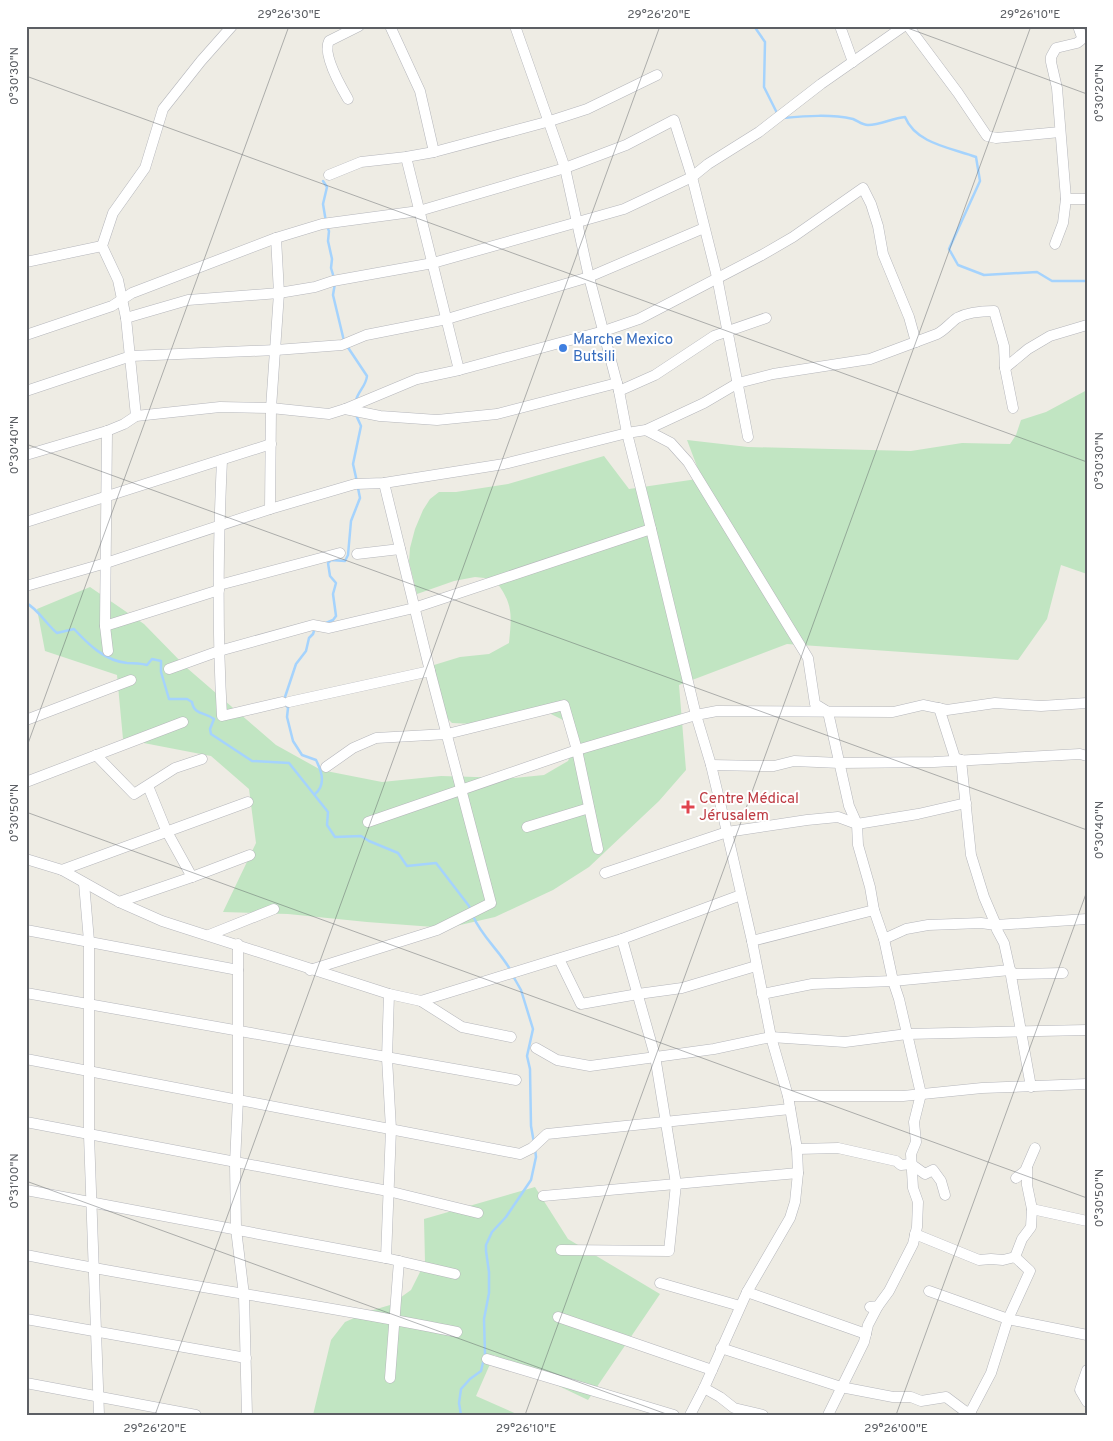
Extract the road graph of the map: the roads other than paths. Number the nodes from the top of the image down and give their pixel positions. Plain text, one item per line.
1 (232, 26) edge
2 (359, 26) edge
3 (390, 26) edge
4 (515, 26) edge
5 (840, 26) edge
6 (904, 26) edge
7 (908, 26) edge
8 (1078, 26) edge
9 (1084, 40) edge
10 (853, 62) junction
11 (658, 75) dead end
12 (348, 99) dead end
13 (550, 121) junction
14 (1060, 132) junction
15 (434, 152) junction
16 (406, 157) junction
17 (565, 168) junction
18 (330, 175) dead end
19 (692, 177) junction
20 (1066, 199) junction
21 (1087, 199) edge
22 (419, 211) junction
23 (576, 222) junction
24 (704, 228) junction
25 (276, 238) junction
26 (1055, 244) dead end
27 (102, 246) junction
28 (26, 262) edge
29 (433, 263) junction
30 (589, 278) junction
31 (717, 278) junction
32 (279, 293) junction
33 (121, 300) junction
34 (126, 318) junction
35 (766, 318) dead end
36 (447, 319) junction
37 (1087, 325) edge
38 (728, 330) junction
39 (604, 331) junction
40 (26, 335) edge
41 (916, 342) junction
42 (276, 350) junction
43 (131, 356) junction
44 (1005, 368) junction
45 (459, 370) junction
46 (738, 383) junction
47 (618, 387) junction
48 (26, 391) edge
49 (271, 408) junction
50 (1012, 408) dead end
51 (346, 409) junction
52 (136, 416) junction
53 (646, 430) junction
54 (107, 431) junction
55 (627, 434) junction
56 (748, 437) dead end
57 (271, 444) junction
58 (26, 455) edge
59 (222, 460) junction
60 (384, 483) junction
61 (106, 496) junction
62 (270, 509) junction
63 (26, 522) edge
64 (219, 526) junction
65 (650, 529) junction
66 (400, 549) junction
67 (340, 553) dead end
68 (357, 554) dead end
69 (106, 564) junction
70 (26, 586) edge
71 (219, 588) junction
72 (414, 608) junction
73 (105, 626) junction
74 (108, 651) dead end
75 (218, 651) junction
76 (169, 669) dead end
77 (430, 671) junction
78 (131, 680) dead end
79 (1087, 703) edge
80 (939, 708) junction
81 (828, 712) junction
82 (696, 715) junction
83 (26, 720) edge
84 (182, 722) dead end
85 (447, 734) junction
86 (576, 750) junction
87 (96, 756) junction
88 (1087, 756) edge
89 (202, 759) dead end
90 (961, 760) junction
91 (840, 763) junction
92 (711, 765) junction
93 (326, 767) dead end
94 (26, 782) edge
95 (148, 786) junction
96 (461, 789) junction
97 (248, 802) dead end
98 (966, 803) junction
99 (589, 808) junction
100 (368, 822) dead end
101 (857, 824) junction
102 (527, 827) dead end
103 (166, 830) junction
104 (727, 832) junction
105 (598, 849) dead end
106 (250, 855) dead end
107 (26, 860) edge
108 (62, 870) junction
109 (605, 873) dead end
110 (192, 877) junction
111 (84, 883) junction
112 (741, 895) junction
113 (119, 902) junction
114 (274, 909) dead end
115 (874, 910) junction
116 (1087, 919) edge
117 (996, 925) junction
118 (26, 930) edge
119 (209, 935) junction
120 (622, 939) junction
121 (884, 939) junction
122 (89, 941) junction
123 (752, 941) junction
124 (238, 944) junction
125 (560, 959) junction
126 (756, 966) junction
127 (238, 970) junction
128 (310, 970) junction
129 (1010, 970) junction
130 (1062, 974) dead end
131 (893, 981) junction
132 (26, 993) edge
133 (389, 994) junction
134 (638, 994) junction
135 (762, 994) junction
136 (421, 1001) junction
137 (89, 1005) junction
138 (1087, 1030) edge
139 (239, 1031) junction
140 (1021, 1031) junction
141 (907, 1034) junction
142 (772, 1036) junction
143 (511, 1037) dead end
144 (536, 1048) dead end
145 (655, 1056) junction
146 (387, 1058) junction
147 (26, 1059) edge
148 (89, 1072) junction
149 (516, 1080) dead end
150 (1087, 1084) edge
151 (1031, 1087) junction
152 (921, 1094) junction
153 (788, 1096) junction
154 (238, 1099) junction
155 (790, 1109) junction
156 (666, 1121) junction
157 (26, 1122) edge
158 (391, 1129) junction
159 (89, 1135) junction
160 (1035, 1148) dead end
161 (797, 1149) junction
162 (235, 1163) junction
163 (911, 1164) junction
164 (1027, 1168) junction
165 (798, 1173) junction
166 (1016, 1178) dead end
167 (676, 1184) junction
168 (26, 1190) edge
169 (388, 1192) junction
170 (944, 1195) dead end
171 (543, 1196) dead end
172 (91, 1202) junction
173 (1032, 1209) junction
174 (478, 1212) dead end
175 (1087, 1221) edge
176 (236, 1229) junction
177 (915, 1234) junction
178 (561, 1250) dead end
179 (26, 1255) edge
180 (1014, 1257) junction
181 (386, 1258) junction
182 (398, 1261) junction
183 (94, 1268) junction
184 (455, 1274) dead end
185 (660, 1283) dead end
186 (928, 1291) dead end
187 (747, 1292) junction
188 (244, 1294) junction
189 (740, 1306) junction
190 (558, 1317) dead end
191 (26, 1319) edge
192 (394, 1319) junction
193 (1008, 1320) junction
194 (96, 1331) junction
195 (457, 1332) dead end
196 (866, 1334) junction
197 (1087, 1336) edge
198 (721, 1348) junction
199 (246, 1358) junction
200 (487, 1359) dead end
201 (712, 1370) junction
202 (1087, 1370) edge
203 (390, 1378) dead end
204 (26, 1383) edge
205 (840, 1387) junction
206 (704, 1388) junction
207 (98, 1397) junction
208 (1087, 1402) edge
209 (970, 1413) edge
210 (99, 1415) edge
211 (196, 1415) edge
212 (247, 1415) edge
213 (674, 1415) edge
214 (690, 1415) edge
215 (763, 1415) edge
216 (828, 1415) edge

1 - 27 street
2 - 12 street
3 - 15 street
4 - 13 street
5 - 10 street
6 - 10 street
7 - 14 street
8 - 9 street
9 - 14 street
10 - 19 street
11 - 13 street
13 - 15 street
13 - 17 street
14 - 20 street
15 - 16 street
16 - 18 street
16 - 22 street
17 - 19 street
17 - 22 street
17 - 23 street
19 - 23 street
19 - 24 street
20 - 21 street
20 - 26 street
22 - 25 street
22 - 29 street
23 - 29 street
23 - 30 street
24 - 30 street
24 - 31 street
25 - 32 street
25 - 33 street
27 - 28 street
27 - 33 street
29 - 32 street
29 - 36 street
30 - 36 street
30 - 39 street
31 - 38 street
31 - 39 street
31 - 41 street
32 - 34 street
32 - 42 street
33 - 34 street
33 - 40 street
34 - 43 street
35 - 38 street
36 - 42 street
36 - 45 street
37 - 44 street
38 - 46 street
38 - 47 street
39 - 45 street
39 - 47 street
41 - 44 street
41 - 46 street
42 - 43 street
42 - 49 street
43 - 48 street
43 - 52 street
44 - 50 street
45 - 51 street
46 - 53 street
46 - 56 street
47 - 51 street
47 - 55 street
49 - 51 street
49 - 52 street
49 - 57 street
52 - 54 street
53 - 55 street
53 - 81 street
54 - 58 street
54 - 61 street
55 - 60 street
55 - 65 street
57 - 59 street
57 - 62 street
59 - 61 street
59 - 64 street
60 - 62 street
60 - 66 street
61 - 63 street
61 - 69 street
62 - 64 street
64 - 69 street
64 - 71 street
65 - 72 street
65 - 82 street
66 - 68 street
66 - 72 street
67 - 71 street
69 - 70 street
69 - 73 street
71 - 73 street
71 - 75 street
72 - 75 street
72 - 77 street
73 - 74 street
75 - 76 street
75 - 77 street
77 - 85 street
78 - 83 street
79 - 80 street
80 - 81 street
80 - 90 street
81 - 82 street
81 - 91 street
82 - 86 street
82 - 92 street
84 - 87 street
85 - 86 street
85 - 93 street
85 - 96 street
86 - 96 street
86 - 99 street
87 - 94 street
87 - 95 street
88 - 90 street
89 - 95 street
90 - 91 street
90 - 98 street
91 - 92 street
91 - 101 street
92 - 104 street
95 - 103 street
96 - 100 street
96 - 128 street
97 - 103 street
98 - 101 street
98 - 117 street
99 - 102 street
99 - 105 street
101 - 104 street
101 - 115 street
103 - 108 street
103 - 110 street
104 - 109 street
104 - 112 street
106 - 110 street
107 - 108 street
108 - 111 street
110 - 113 street
111 - 113 street
111 - 122 street
112 - 120 street
112 - 123 street
113 - 119 street
114 - 119 street
115 - 121 street
115 - 123 street
116 - 117 street
117 - 121 street
117 - 129 street
118 - 122 street
119 - 124 street
120 - 125 street
120 - 134 street
121 - 131 street
122 - 127 street
122 - 137 street
123 - 126 street
124 - 127 street
124 - 128 street
125 - 134 street
125 - 136 street
126 - 134 street
126 - 135 street
127 - 139 street
128 - 133 street
129 - 130 street
129 - 131 street
129 - 140 street
131 - 135 street
131 - 141 street
132 - 137 street
133 - 136 street
133 - 146 street
134 - 145 street
135 - 142 street
136 - 143 street
137 - 139 street
137 - 148 street
138 - 140 street
139 - 146 street
139 - 154 street
140 - 141 street
140 - 151 street
141 - 142 street
141 - 152 street
142 - 145 street
142 - 153 street
144 - 145 street
145 - 156 street
146 - 149 street
146 - 158 street
147 - 148 street
148 - 154 street
148 - 159 street
150 - 151 street
151 - 152 street
152 - 153 street
152 - 163 street
153 - 155 street
154 - 158 street
154 - 162 street
155 - 156 street
155 - 161 street
156 - 158 street
156 - 167 street
157 - 159 street
158 - 169 street
159 - 162 street
159 - 172 street
160 - 164 street
161 - 163 street
161 - 165 street
162 - 169 street
162 - 176 street
163 - 170 street
163 - 177 street
164 - 166 street
164 - 173 street
165 - 167 street
165 - 187 street
167 - 171 street
167 - 178 street
168 - 172 street
169 - 174 street
169 - 181 street
172 - 176 street
172 - 183 street
173 - 175 street
173 - 180 street
176 - 181 street
176 - 188 street
177 - 180 street
177 - 196 street
179 - 183 street
180 - 193 street
181 - 182 street
182 - 184 street
182 - 192 street
183 - 188 street
183 - 194 street
185 - 189 street
186 - 193 street
187 - 189 street
187 - 196 street
188 - 192 street
188 - 199 street
189 - 198 street
190 - 201 street
191 - 194 street
192 - 195 street
192 - 203 street
193 - 197 street
193 - 209 street
194 - 199 street
194 - 207 street
196 - 205 street
198 - 201 street
198 - 205 street
199 - 212 street
200 - 213 street
201 - 206 street
202 - 208 street
204 - 207 street
205 - 209 street
205 - 216 street
206 - 214 street
206 - 215 street
207 - 210 street
207 - 211 street

